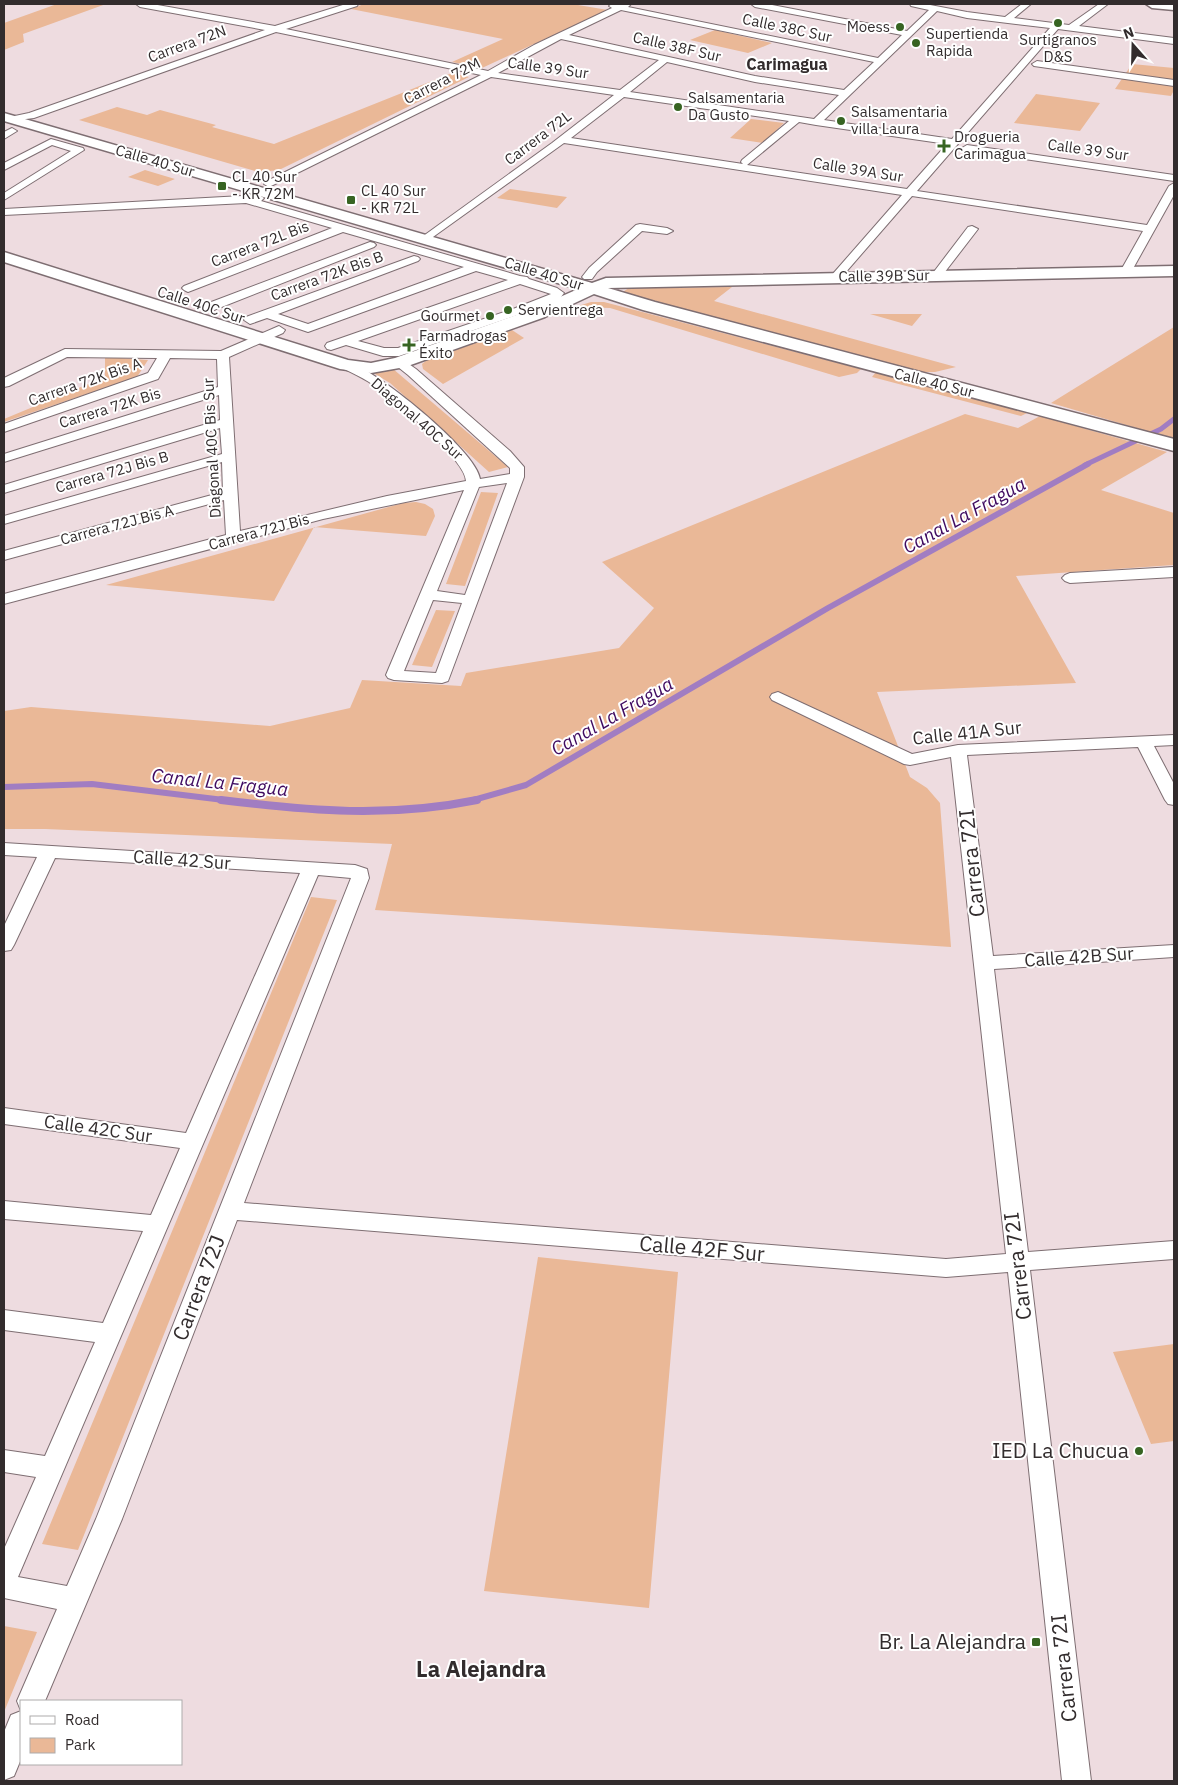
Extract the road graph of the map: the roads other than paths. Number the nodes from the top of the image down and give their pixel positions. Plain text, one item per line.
1 (140, 4) edge
2 (354, 4) edge
3 (600, 4) edge
4 (755, 4) edge
5 (914, 4) edge
6 (1027, 4) edge
7 (1104, 4) edge
8 (1152, 4) edge
9 (624, 6) edge
10 (1174, 7) edge
11 (935, 9) junction
12 (1007, 20) junction
13 (1056, 26) junction
14 (1071, 28) junction
15 (276, 29) junction
16 (908, 34) junction
17 (561, 36) junction
18 (1174, 41) edge
19 (666, 59) junction
20 (880, 61) junction
21 (1037, 64) dead end
22 (489, 74) junction
23 (1174, 83) edge
24 (846, 93) junction
25 (622, 94) junction
26 (797, 119) junction
27 (12, 122) edge
28 (816, 122) junction
29 (562, 140) junction
30 (954, 142) junction
31 (967, 148) dead end
32 (746, 162) dead end
33 (4, 168) edge
34 (1174, 178) edge
35 (1174, 186) edge
36 (271, 189) junction
37 (909, 193) junction
38 (4, 197) edge
39 (247, 200) junction
40 (4, 212) edge
41 (343, 228) junction
42 (972, 229) dead end
43 (1150, 229) junction
44 (667, 231) dead end
45 (432, 235) junction
46 (4, 242) edge
47 (370, 245) dead end
48 (4, 257) edge
49 (414, 259) dead end
50 (476, 267) junction
51 (1174, 271) edge
52 (541, 272) junction
53 (1126, 272) junction
54 (937, 275) junction
55 (835, 278) junction
56 (591, 279) junction
57 (520, 280) junction
58 (188, 288) joint
59 (212, 299) junction
60 (267, 314) junction
61 (250, 320) junction
62 (308, 328) joint
63 (279, 330) junction
64 (260, 338) junction
65 (338, 344) junction
66 (430, 347) junction
67 (166, 354) junction
68 (223, 355) junction
69 (399, 363) junction
70 (346, 365) junction
71 (4, 383) edge
72 (225, 389) junction
73 (227, 422) junction
74 (4, 428) edge
75 (1174, 445) edge
76 (229, 456) junction
77 (4, 458) edge
78 (517, 477) junction
79 (473, 484) junction
80 (4, 489) edge
81 (231, 494) junction
82 (4, 520) edge
83 (233, 539) junction
84 (4, 556) edge
85 (1174, 572) edge
86 (1070, 578) dead end
87 (428, 596) junction
88 (4, 599) edge
89 (472, 600) junction
90 (778, 697) dead end
91 (1174, 740) edge
92 (1143, 741) junction
93 (958, 750) junction
94 (1174, 800) edge
95 (4, 849) edge
96 (49, 851) junction
97 (312, 868) junction
98 (360, 873) joint
99 (4, 945) edge
100 (1174, 950) edge
101 (983, 963) junction
102 (4, 1116) edge
103 (193, 1142) junction
104 (4, 1210) edge
105 (230, 1211) junction
106 (157, 1224) junction
107 (1174, 1250) edge
108 (1018, 1264) junction
109 (4, 1320) edge
110 (110, 1334) junction
111 (4, 1461) edge
112 (52, 1468) junction
113 (4, 1580) edge
114 (4, 1586) edge
115 (74, 1600) junction
116 (31, 1700) edge
117 (20, 1727) edge
118 (4, 1766) edge
119 (1077, 1781) edge

1 - 15 street, Calle 39 Sur
2 - 15 street, Carrera 72N
3 - 9 street, Calle 38C Sur
4 - 16 street
5 - 11 street
6 - 12 street
7 - 14 street
8 - 10 street
9 - 17 street, Carrera 72M
9 - 20 street, Calle 38C Sur
11 - 12 street
11 - 16 street
12 - 13 street
13 - 14 street
13 - 30 street
14 - 18 street
15 - 22 street, Calle 39 Sur
15 - 27 street, Carrera 72N
16 - 20 street
17 - 19 street, Calle 38F Sur
17 - 22 street, Carrera 72M
19 - 24 street, Calle 38F Sur
19 - 25 street, Carrera 72L
20 - 24 street
21 - 23 street
22 - 25 street, Calle 39 Sur
22 - 36 street, Carrera 72M
24 - 28 street
25 - 26 street, Calle 39 Sur
25 - 29 street, Carrera 72L
26 - 28 street, Calle 39 Sur
26 - 32 street
27 - 36 street, Calle 40 Sur
28 - 30 street, Calle 39 Sur
29 - 37 street, Calle 39A Sur
29 - 45 street, Carrera 72L
30 - 37 street
31 - 34 street, Calle 39 Sur
33 - 38 street
35 - 43 street
36 - 39 street
36 - 45 street, Calle 40 Sur
37 - 43 street, Calle 39A Sur
37 - 55 street
39 - 40 street
39 - 41 street, Calle 40 Sur
41 - 50 street, Calle 40 Sur
41 - 58 street, Carrera 72L Bis
42 - 54 street
43 - 53 street
44 - 56 street
45 - 52 street, Calle 40 Sur
45 - 56 street, Calle 40 Sur
46 - 59 street, Calle 40C Sur
47 - 59 street
48 - 64 street, Calle 40C Sur
49 - 60 street, Carrera 72K Bis B
50 - 57 street, Calle 40 Sur
50 - 62 street
51 - 53 street, Calle 39B Sur
52 - 56 street, Calle 40 Sur
52 - 57 street
53 - 54 street, Calle 39B Sur
54 - 55 street, Calle 39B Sur
55 - 56 street, Calle 39B Sur
56 - 66 street, Calle 40C Sur
56 - 75 street, Calle 40 Sur
57 - 65 street
57 - 66 street, Calle 40 Sur
58 - 59 street, Calle 40C Sur
59 - 61 street, Calle 40C Sur
60 - 61 street, Carrera 72K Bis B
60 - 62 street, Calle 40C Sur
61 - 63 street, Calle 40C Sur
63 - 64 street
63 - 65 street, Calle 40C Sur
64 - 68 street
64 - 70 street, Calle 40C Sur
65 - 66 street
65 - 69 street, Calle 40C Sur
66 - 69 street, Calle 40C Sur
67 - 68 street
67 - 71 street
67 - 74 street, Carrera 72K Bis A
68 - 72 street, Diagonal 40C Bis Sur
69 - 70 street, Calle 40C Sur
69 - 78 street, Diagonal 40C Sur
70 - 79 street, Diagonal 40C Sur
72 - 73 street, Diagonal 40C Bis Sur
72 - 77 street, Carrera 72K Bis
73 - 76 street, Diagonal 40C Bis Sur
73 - 80 street
76 - 81 street, Diagonal 40C Bis Sur
76 - 82 street, Carrera 72J Bis B
78 - 79 street, Carrera 72J Bis
78 - 89 street
79 - 83 street, Carrera 72J Bis
79 - 87 street
81 - 83 street, Diagonal 40C Bis Sur
81 - 84 street, Carrera 72J Bis A
83 - 88 street, Carrera 72J Bis
85 - 86 street
87 - 89 street
87 - 89 street
90 - 93 street, Calle 41A Sur
91 - 92 street, Calle 41A Sur
92 - 93 street, Calle 41A Sur
92 - 94 street
93 - 101 street, Carrera 72I
95 - 96 street, Calle 42 Sur
96 - 97 street, Calle 42 Sur
96 - 99 street
97 - 98 street, Calle 42 Sur
97 - 103 street
98 - 105 street, Carrera 72J
100 - 101 street, Calle 42B Sur
101 - 108 street, Carrera 72I
102 - 103 street, Calle 42C Sur
103 - 106 street
104 - 106 street
105 - 108 street, Calle 42F Sur
105 - 115 street, Carrera 72J
106 - 110 street
107 - 108 street, Calle 42F Sur
108 - 119 street, Carrera 72I
109 - 110 street
110 - 112 street
111 - 112 street
112 - 113 street
114 - 115 street
115 - 116 street, Carrera 72J
117 - 118 street

